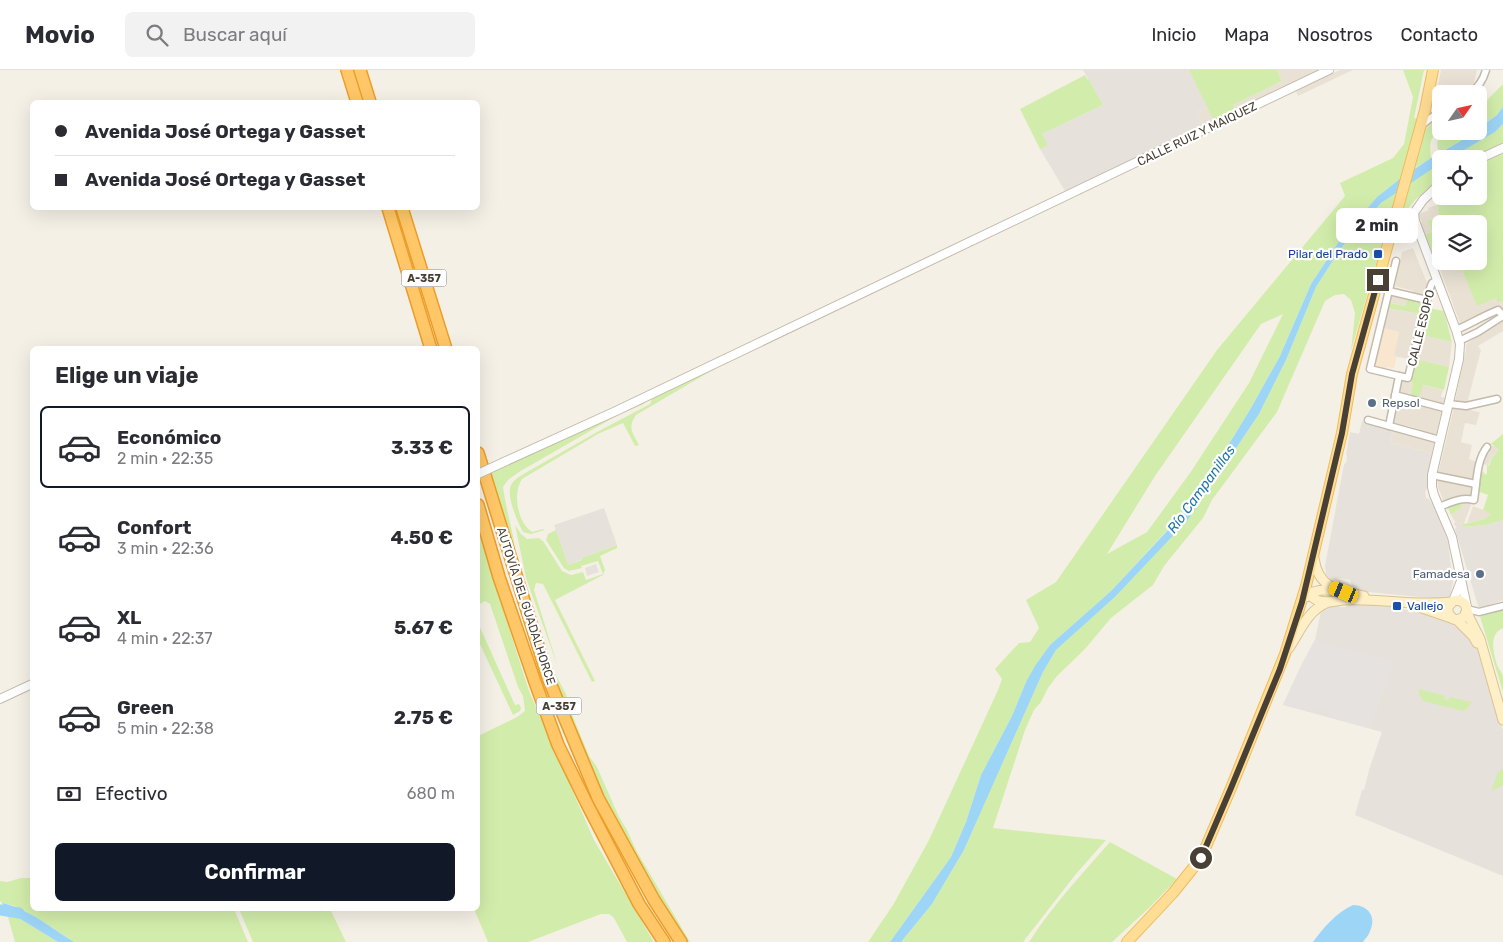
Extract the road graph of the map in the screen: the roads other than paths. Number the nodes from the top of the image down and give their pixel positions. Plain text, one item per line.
1 (347, 70) edge
2 (360, 70) edge
3 (1329, 70) edge
4 (1433, 70) edge
5 (1486, 70) edge
6 (1479, 85) edge
7 (355, 100) edge
8 (369, 100) edge
9 (1425, 110) junction
10 (1432, 111) edge
11 (1432, 118) edge
12 (1420, 128) junction
13 (1503, 148) edge
14 (1487, 155) edge
15 (1432, 192) edge
16 (389, 210) edge
17 (403, 210) edge
18 (1396, 261) dead end
19 (1437, 280) junction
20 (1389, 290) junction
21 (1427, 300) junction
22 (1503, 316) edge
23 (1456, 330) junction
24 (1459, 341) junction
25 (429, 346) edge
26 (445, 346) edge
27 (1399, 376) junction
28 (1395, 396) junction
29 (1497, 399) dead end
30 (1448, 406) junction
31 (1368, 420) dead end
32 (1389, 426) junction
33 (1440, 440) junction
34 (1488, 448) dead end
35 (480, 459) edge
36 (480, 473) edge
37 (1432, 475) junction
38 (1476, 484) junction
39 (1439, 507) junction
40 (480, 511) edge
41 (1314, 554) junction
42 (1461, 581) junction
43 (1344, 592) junction
44 (1306, 594) junction
45 (1381, 600) junction
46 (1452, 601) junction
47 (1328, 602) junction
48 (1402, 602) junction
49 (1503, 606) edge
50 (1467, 608) junction
51 (1455, 620) junction
52 (1286, 654) junction
53 (1484, 654) junction
54 (30, 685) edge
55 (0, 699) edge
56 (1503, 720) edge
57 (664, 942) edge
58 (681, 942) edge
59 (1127, 942) edge

1 - 7 highway
2 - 8 highway
3 - 36 street, CALLE RUIZ Y MAIQUEZ, bridge
4 - 9 main road
5 - 6 street
9 - 10 street
9 - 12 main road
11 - 12 street
12 - 41 main road
13 - 14 street
15 - 19 street
16 - 25 highway, A-357
17 - 26 highway, A-357
18 - 20 street
19 - 21 street, CALLE ESOPO
19 - 23 street
20 - 21 street
20 - 27 street
21 - 27 street, CALLE ESOPO
22 - 23 street
22 - 24 street
23 - 24 street
24 - 30 street
27 - 28 street, CALLE ESOPO
28 - 30 street
28 - 32 street, CALLE ESOPO
29 - 30 street
30 - 33 street
31 - 32 street
32 - 33 street
33 - 37 street
34 - 38 street
35 - 58 highway, AUTOVÍA DEL GUADALHORCE / A-357
37 - 38 street
37 - 39 street
38 - 39 street
39 - 42 street
40 - 57 highway, AUTOVÍA DEL GUADALHORCE / A-357
41 - 43 main road
41 - 44 main road
42 - 46 street
42 - 50 street
43 - 44 main road
43 - 45 main road
44 - 47 main road
44 - 52 main road
45 - 47 main road
45 - 48 main road
46 - 48 main road
46 - 50 main road
46 - 51 main road
47 - 52 main road
48 - 51 main road
49 - 50 street
50 - 51 main road
50 - 53 main road
51 - 53 main road
52 - 59 main road
53 - 56 main road
54 - 55 street

